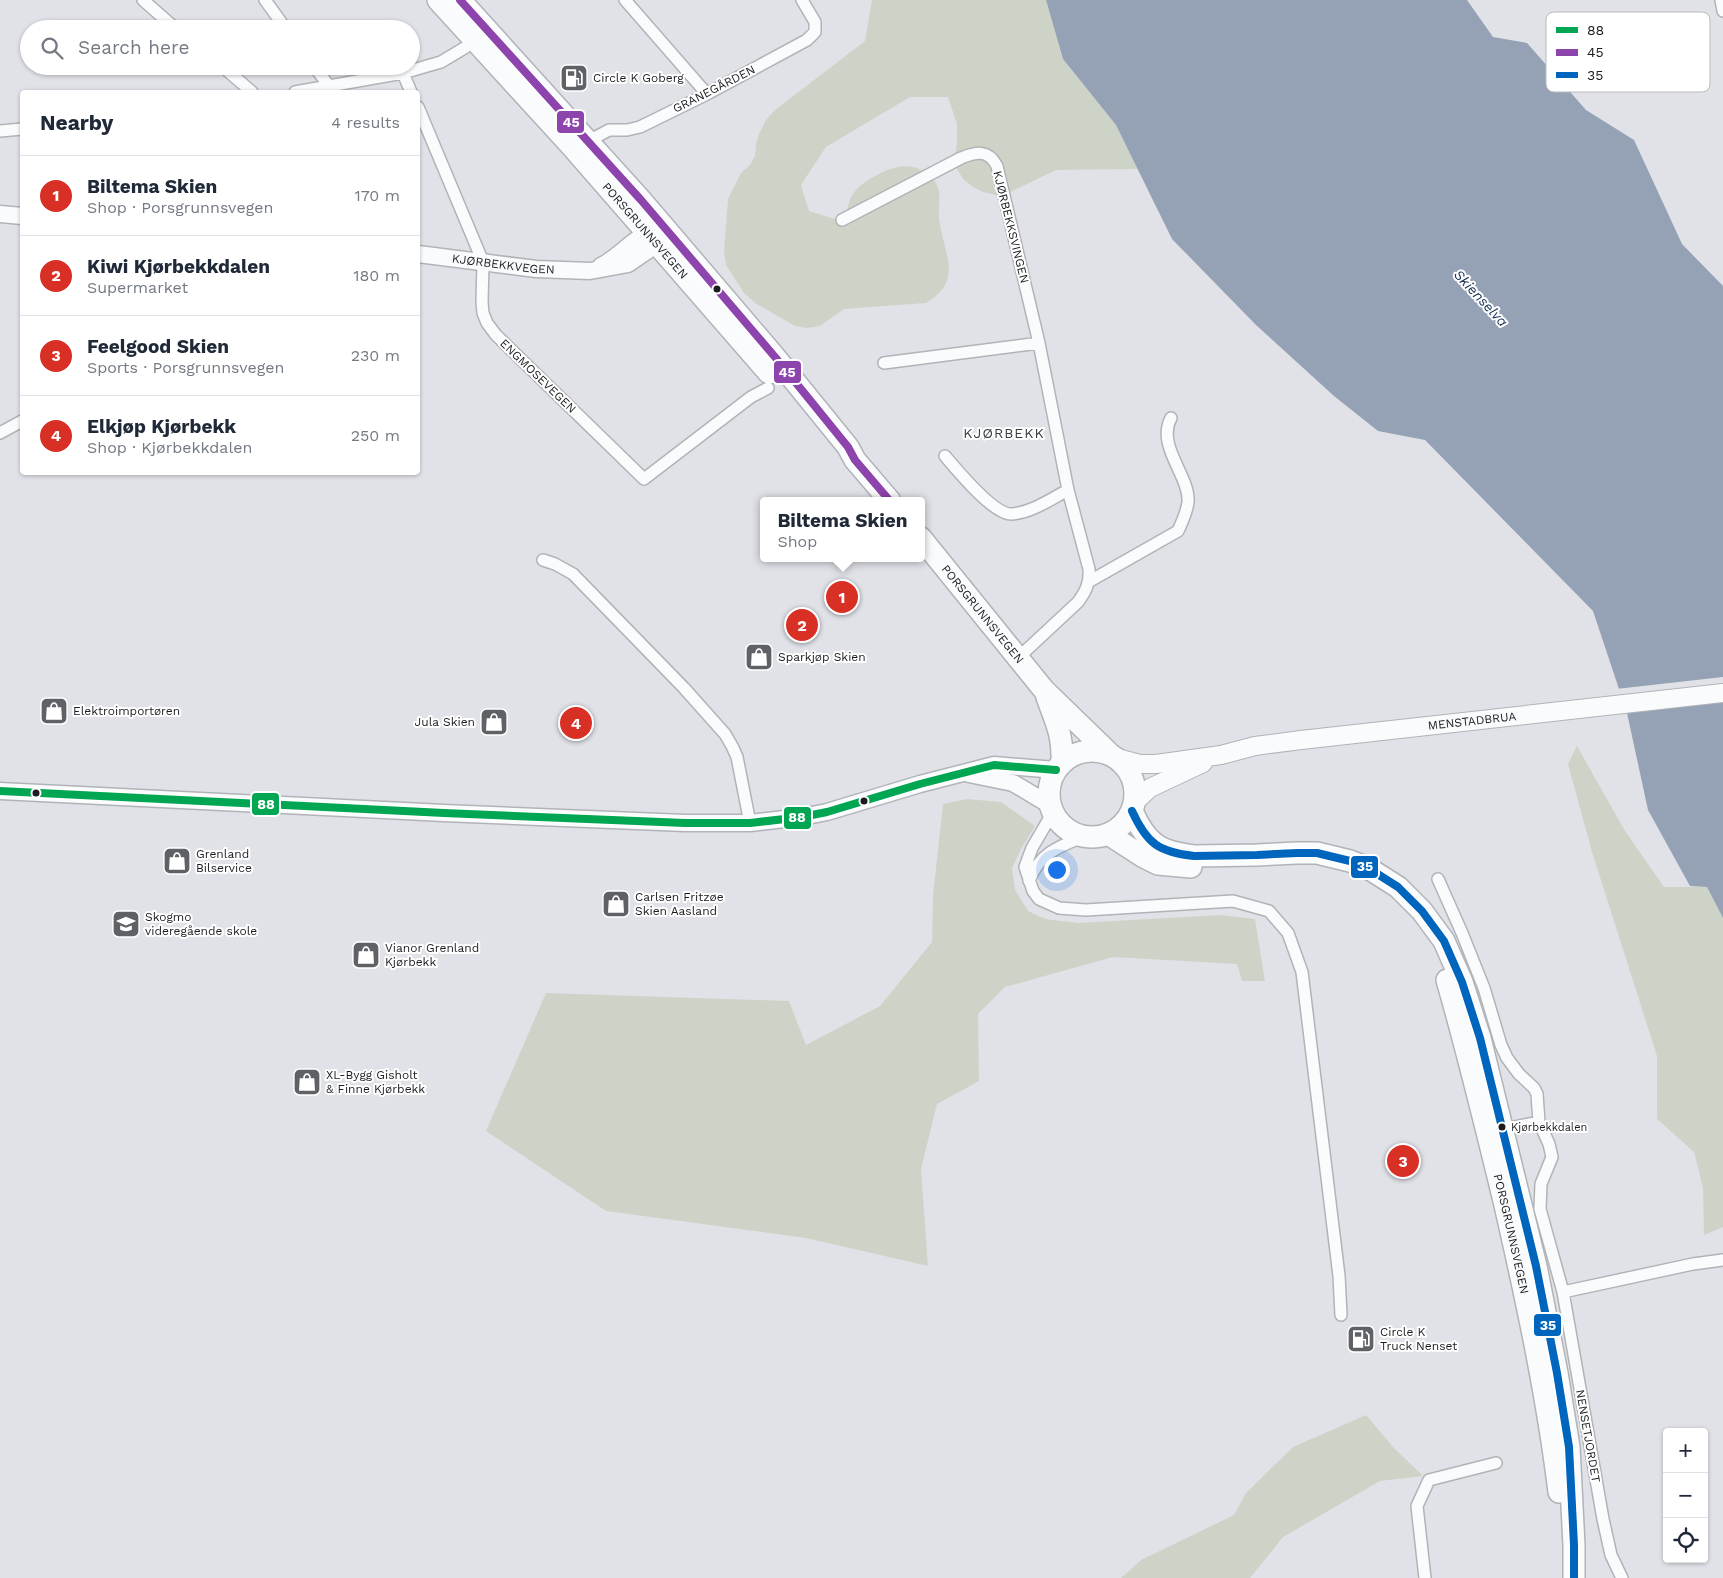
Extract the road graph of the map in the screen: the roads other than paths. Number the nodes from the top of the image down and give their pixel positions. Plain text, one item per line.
1 (143, 0) edge
2 (265, 0) edge
3 (438, 0) edge
4 (460, 0) edge
5 (625, 0) edge
6 (802, 0) edge
7 (1721, 0) edge
8 (1723, 11) edge
9 (166, 20) edge
10 (279, 20) edge
11 (466, 47) dead end
12 (420, 68) edge
13 (232, 75) edge
14 (321, 75) edge
15 (392, 75) edge
16 (404, 75) edge
17 (329, 86) junction
18 (250, 90) edge
19 (307, 90) edge
20 (410, 90) edge
21 (707, 94) junction
22 (420, 112) edge
23 (20, 128) edge
24 (0, 131) edge
25 (582, 145) junction
26 (0, 214) edge
27 (20, 216) edge
28 (842, 220) dead end
29 (656, 235) junction
30 (420, 254) edge
31 (483, 262) junction
32 (1038, 343) junction
33 (884, 363) dead end
34 (768, 388) dead end
35 (1171, 418) dead end
36 (20, 422) edge
37 (0, 433) edge
38 (945, 456) dead end
39 (1068, 490) junction
40 (887, 497) edge
41 (925, 543) edge
42 (543, 560) dead end
43 (1090, 581) junction
44 (1018, 658) junction
45 (1044, 690) junction
46 (1723, 693) edge
47 (1222, 755) junction
48 (1113, 756) junction
49 (1059, 766) junction
50 (962, 773) junction
51 (0, 791) edge
52 (1134, 807) junction
53 (1051, 808) junction
54 (750, 823) junction
55 (1108, 834) junction
56 (1085, 836) junction
57 (1258, 855) junction
58 (1438, 879) dead end
59 (1029, 880) junction
60 (1539, 1122) junction
61 (1496, 1130) junction
62 (1723, 1260) edge
63 (1563, 1292) junction
64 (1341, 1315) dead end
65 (1496, 1463) dead end
66 (1425, 1578) edge
67 (1573, 1578) edge
68 (1622, 1578) edge

1 - 9 street
2 - 10 street
3 - 25 highway, PORSGRUNNSVEGEN
4 - 25 highway, PORSGRUNNSVEGEN
5 - 21 street
6 - 21 street, GRANEGÅRDEN
7 - 8 street
11 - 12 street
13 - 18 street
14 - 17 street
15 - 17 street
16 - 20 street
17 - 19 street
21 - 25 street, GRANEGÅRDEN
22 - 31 street, ENGMOSEVEGEN
23 - 24 street
25 - 29 highway, PORSGRUNNSVEGEN
26 - 27 street
28 - 32 street, KJØRBEKKSVINGEN
29 - 31 street, KJØRBEKKVEGEN
29 - 40 highway, PORSGRUNNSVEGEN
30 - 31 street, KJØRBEKKVEGEN
31 - 34 street, ENGMOSEVEGEN
32 - 33 street
32 - 39 street, KJØRBEKKSVINGEN
35 - 43 street
36 - 37 street
38 - 39 street
39 - 43 street, KJØRBEKKSVINGEN
41 - 44 highway, PORSGRUNNSVEGEN
42 - 54 street
43 - 44 street
44 - 45 highway, PORSGRUNNSVEGEN
45 - 48 highway, PORSGRUNNSVEGEN
45 - 49 highway, PORSGRUNNSVEGEN
46 - 47 main road, MENSTADBRUA
47 - 48 main road, MENSTADBRUA
47 - 52 main road, MENSTADBRUA
48 - 49 highway
48 - 52 highway
49 - 50 street
49 - 53 highway
50 - 53 street
50 - 54 street
51 - 54 street
52 - 55 highway
52 - 57 highway, PORSGRUNNSVEGEN
53 - 56 highway
53 - 59 street
55 - 56 highway
55 - 57 highway, PORSGRUNNSVEGEN
56 - 59 street
57 - 61 highway, PORSGRUNNSVEGEN
58 - 60 street
59 - 64 street
60 - 61 street
60 - 63 street, NENSETJORDET
61 - 67 highway, PORSGRUNNSVEGEN
62 - 63 street
63 - 68 street, NENSETJORDET
65 - 66 street

